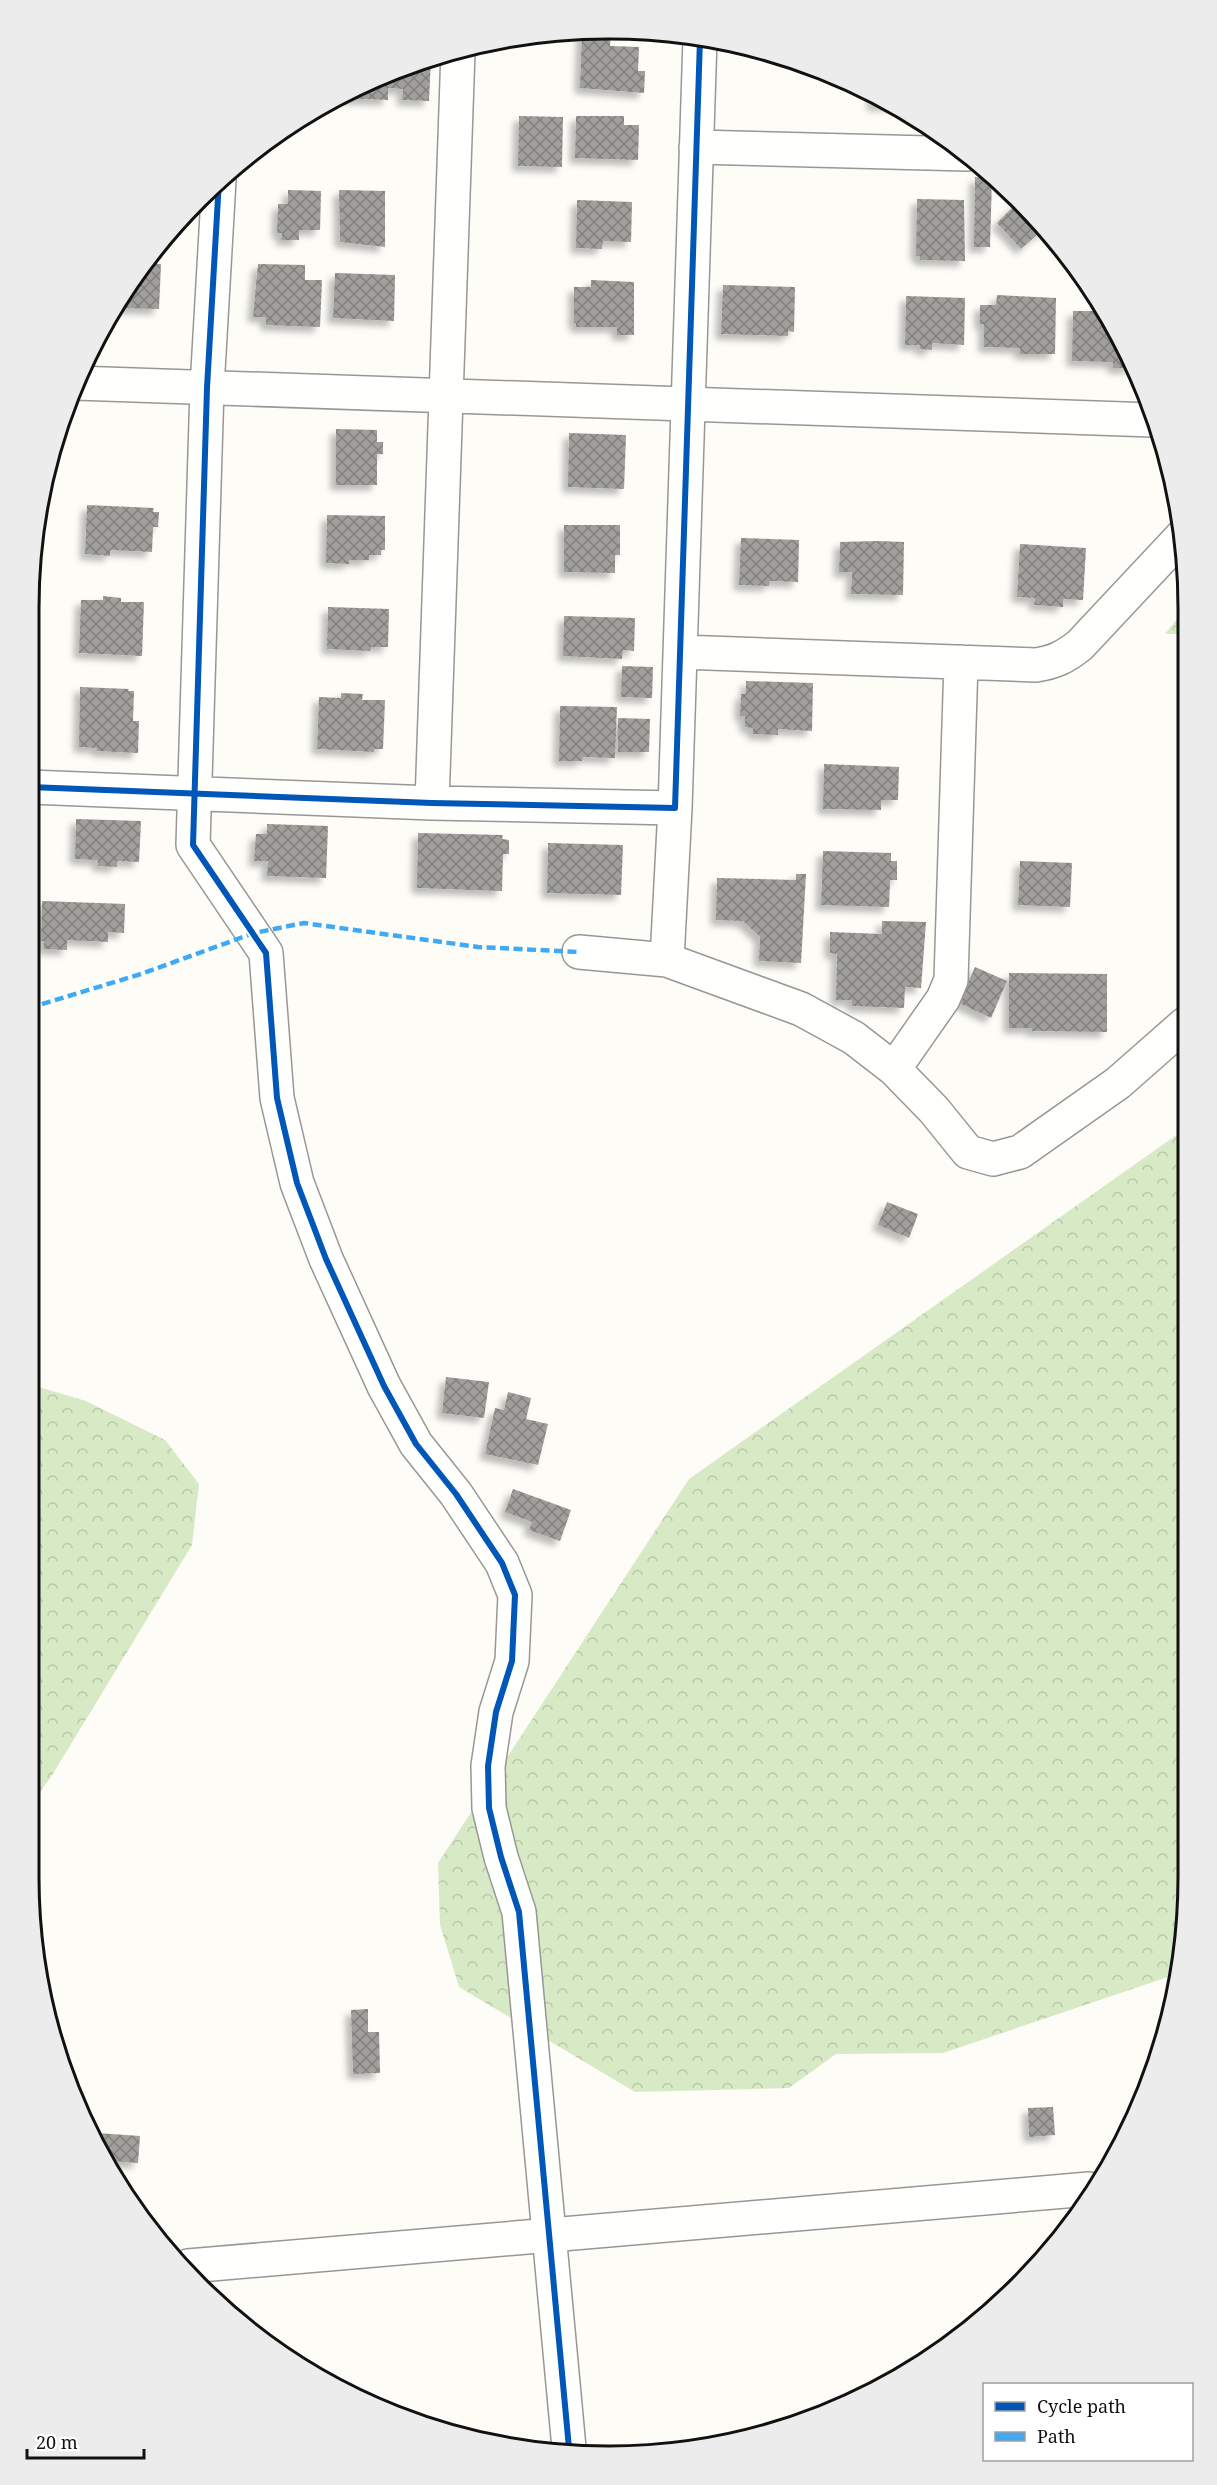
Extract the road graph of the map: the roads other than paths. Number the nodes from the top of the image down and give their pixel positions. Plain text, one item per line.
1 (700, 47) edge
2 (458, 59) edge
3 (696, 147) junction
4 (950, 154) edge
5 (218, 194) edge
6 (86, 383) edge
7 (207, 388) junction
8 (445, 397) junction
9 (687, 403) junction
10 (1146, 420) edge
11 (1174, 545) edge
12 (681, 652) junction
13 (961, 662) junction
14 (39, 787) edge
15 (195, 794) junction
16 (432, 803) junction
17 (675, 808) junction
18 (579, 952) dead end
19 (667, 960) junction
20 (1178, 1030) edge
21 (894, 1069) junction
22 (1084, 2189) edge
23 (551, 2234) junction
24 (193, 2266) edge
25 (569, 2445) edge

1 - 3 street
2 - 8 street
3 - 4 street
3 - 9 street
5 - 7 street
6 - 7 street
7 - 8 street
7 - 15 street
8 - 9 street
8 - 16 street
9 - 10 street
9 - 12 street
11 - 13 street
12 - 13 street
12 - 17 street
13 - 21 street
14 - 15 street
15 - 16 street
15 - 23 street
16 - 17 street
17 - 19 street
18 - 19 street
19 - 21 street
20 - 21 street
22 - 23 street
23 - 24 street
23 - 25 street

